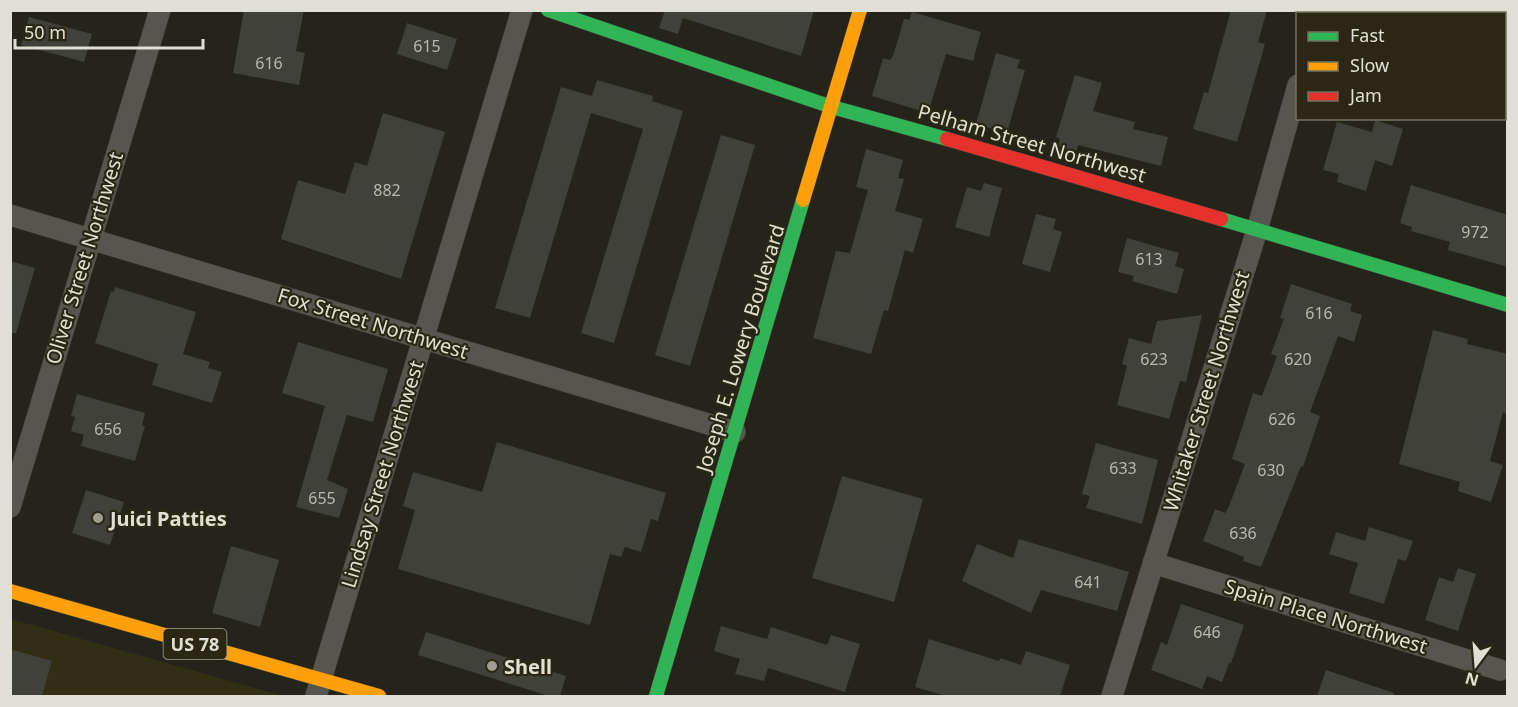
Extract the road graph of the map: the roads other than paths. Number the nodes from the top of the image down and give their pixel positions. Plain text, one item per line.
1 (160, 10) edge
2 (522, 10) edge
3 (548, 10) edge
4 (860, 10) edge
5 (1296, 92) edge
6 (832, 106) junction
7 (10, 215) edge
8 (1257, 230) junction
9 (90, 239) junction
10 (1508, 305) edge
11 (422, 338) junction
12 (735, 432) junction
13 (10, 507) edge
14 (1153, 563) junction
15 (10, 591) edge
16 (1500, 670) dead end
17 (318, 688) edge
18 (378, 696) edge
19 (656, 696) edge
20 (1112, 696) edge

1 - 9 street, Oliver Street Northwest
2 - 11 street, Lindsay Street Northwest
3 - 6 main road, Pelham Street Northwest
4 - 6 main road, Joseph E. Lowery Boulevard
5 - 8 street, Whitaker Street Northwest
6 - 8 main road, Pelham Street Northwest
6 - 12 main road, Joseph E. Lowery Boulevard
7 - 9 street, Fox Street Northwest
8 - 10 main road, Pelham Street Northwest
8 - 14 street, Whitaker Street Northwest
9 - 11 street, Fox Street Northwest
9 - 13 street, Oliver Street Northwest
11 - 12 street, Fox Street Northwest
11 - 17 street, Lindsay Street Northwest
12 - 19 main road, Joseph E. Lowery Boulevard
14 - 16 street, Spain Place Northwest
14 - 20 street, Whitaker Street Northwest
15 - 17 main road, US 78
17 - 18 main road, US 78

